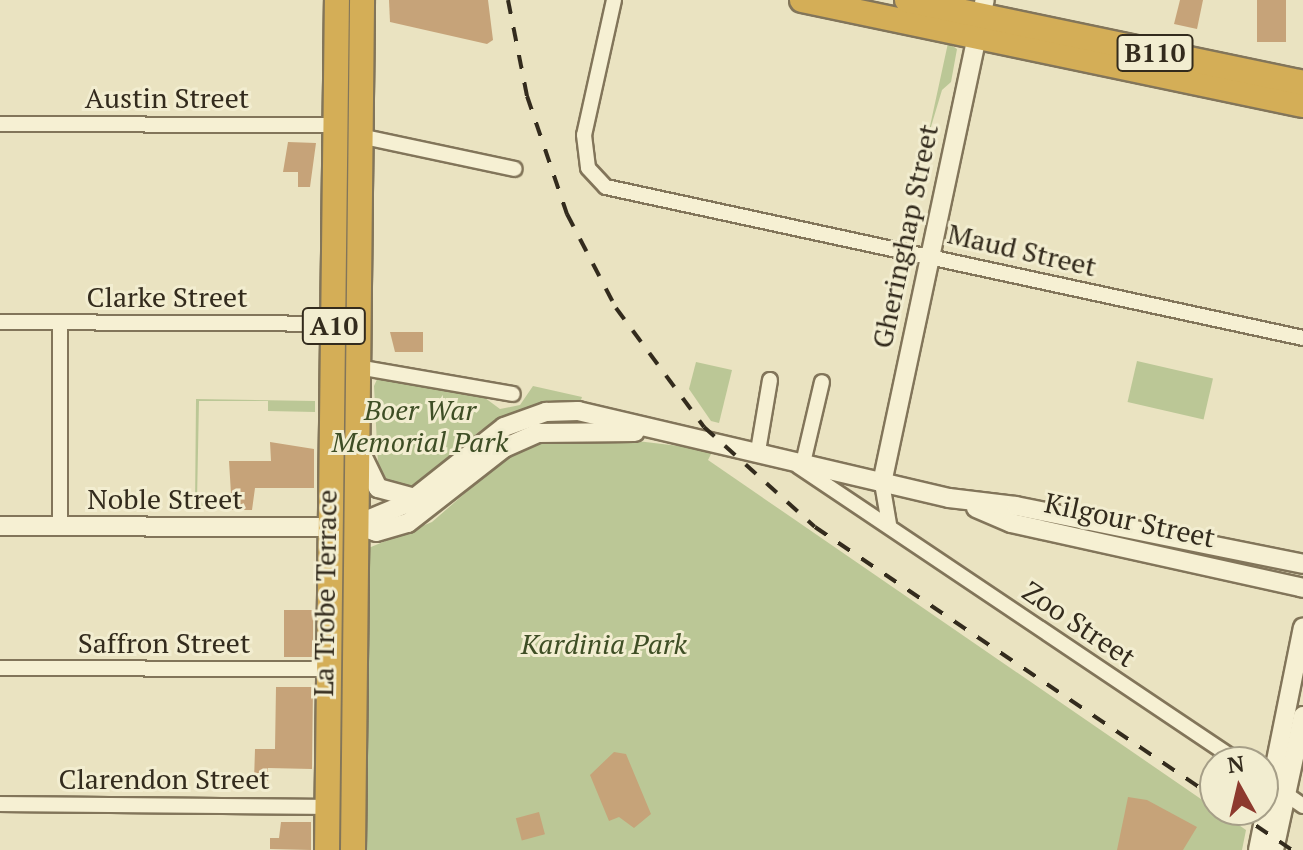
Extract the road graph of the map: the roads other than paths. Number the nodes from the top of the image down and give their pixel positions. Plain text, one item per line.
1 (337, 0) edge
2 (362, 0) edge
3 (614, 0) edge
4 (802, 0) edge
5 (907, 0) edge
6 (981, 17) edge
7 (1303, 83) edge
8 (1303, 105) edge
9 (0, 124) edge
10 (335, 125) junction
11 (360, 136) junction
12 (515, 169) dead end
13 (930, 256) junction
14 (0, 322) edge
15 (60, 322) junction
16 (334, 324) junction
17 (1303, 338) edge
18 (358, 367) junction
19 (822, 382) dead end
20 (773, 383) dead end
21 (513, 394) dead end
22 (686, 434) junction
23 (358, 446) junction
24 (758, 451) junction
25 (794, 461) junction
26 (882, 483) junction
27 (416, 498) junction
28 (949, 498) junction
29 (355, 525) junction
30 (1104, 525) junction
31 (0, 526) edge
32 (60, 526) junction
33 (330, 527) junction
34 (891, 527) junction
35 (1099, 543) junction
36 (1215, 547) junction
37 (1303, 564) edge
38 (1210, 566) junction
39 (1303, 588) edge
40 (1303, 627) edge
41 (0, 668) edge
42 (329, 669) junction
43 (1303, 716) edge
44 (1215, 746) edge
45 (1279, 753) edge
46 (1279, 771) edge
47 (1279, 789) edge
48 (0, 804) edge
49 (1303, 806) edge
50 (327, 807) junction
51 (1264, 826) edge
52 (1274, 826) edge
53 (327, 850) edge
54 (353, 850) edge
55 (1258, 850) edge
56 (1274, 850) edge

1 - 10 highway, La Trobe Terrace / A10
2 - 11 highway, La Trobe Terrace / A10
3 - 13 street, Maud Street
4 - 6 highway, B110
5 - 6 highway, B110
6 - 7 highway, B110
6 - 8 highway, B110
6 - 13 street, Gheringhap Street
9 - 10 street, Austin Street
10 - 16 highway, La Trobe Terrace / A10
11 - 12 street
11 - 18 highway, La Trobe Terrace / A10
13 - 17 street, Maud Street
13 - 26 street, Gheringhap Street
14 - 15 street, Clarke Street
15 - 16 street, Clarke Street
15 - 32 street
16 - 33 highway, La Trobe Terrace / A10
18 - 21 street
18 - 23 highway, La Trobe Terrace / A10
19 - 25 street
20 - 24 street
22 - 24 street, Kilgour Street
22 - 27 street, Kilgour Street
22 - 29 street, Kilgour Street
23 - 27 street
23 - 29 highway, La Trobe Terrace / A10
24 - 25 street, Kilgour Street
25 - 26 street, Kilgour Street
25 - 34 street, Zoo Street
26 - 28 street, Kilgour Street
26 - 34 street
27 - 29 street, Kilgour Street
28 - 30 street, Kilgour Street
28 - 35 street, Kilgour Street
29 - 33 highway
29 - 54 highway, La Trobe Terrace / A10
30 - 35 street
30 - 36 street, Kilgour Street
31 - 32 street, Noble Street
32 - 33 street, Noble Street
33 - 42 highway, La Trobe Terrace / A10
34 - 44 street, Zoo Street
35 - 38 street, Kilgour Street
36 - 37 street, Kilgour Street
36 - 38 street
38 - 39 street, Kilgour Street
40 - 45 street
41 - 42 street, Saffron Street
42 - 50 highway, La Trobe Terrace / A10
43 - 46 street
47 - 49 street
48 - 50 street, Clarendon Street
50 - 53 highway, La Trobe Terrace / A10
51 - 55 street
52 - 56 street

